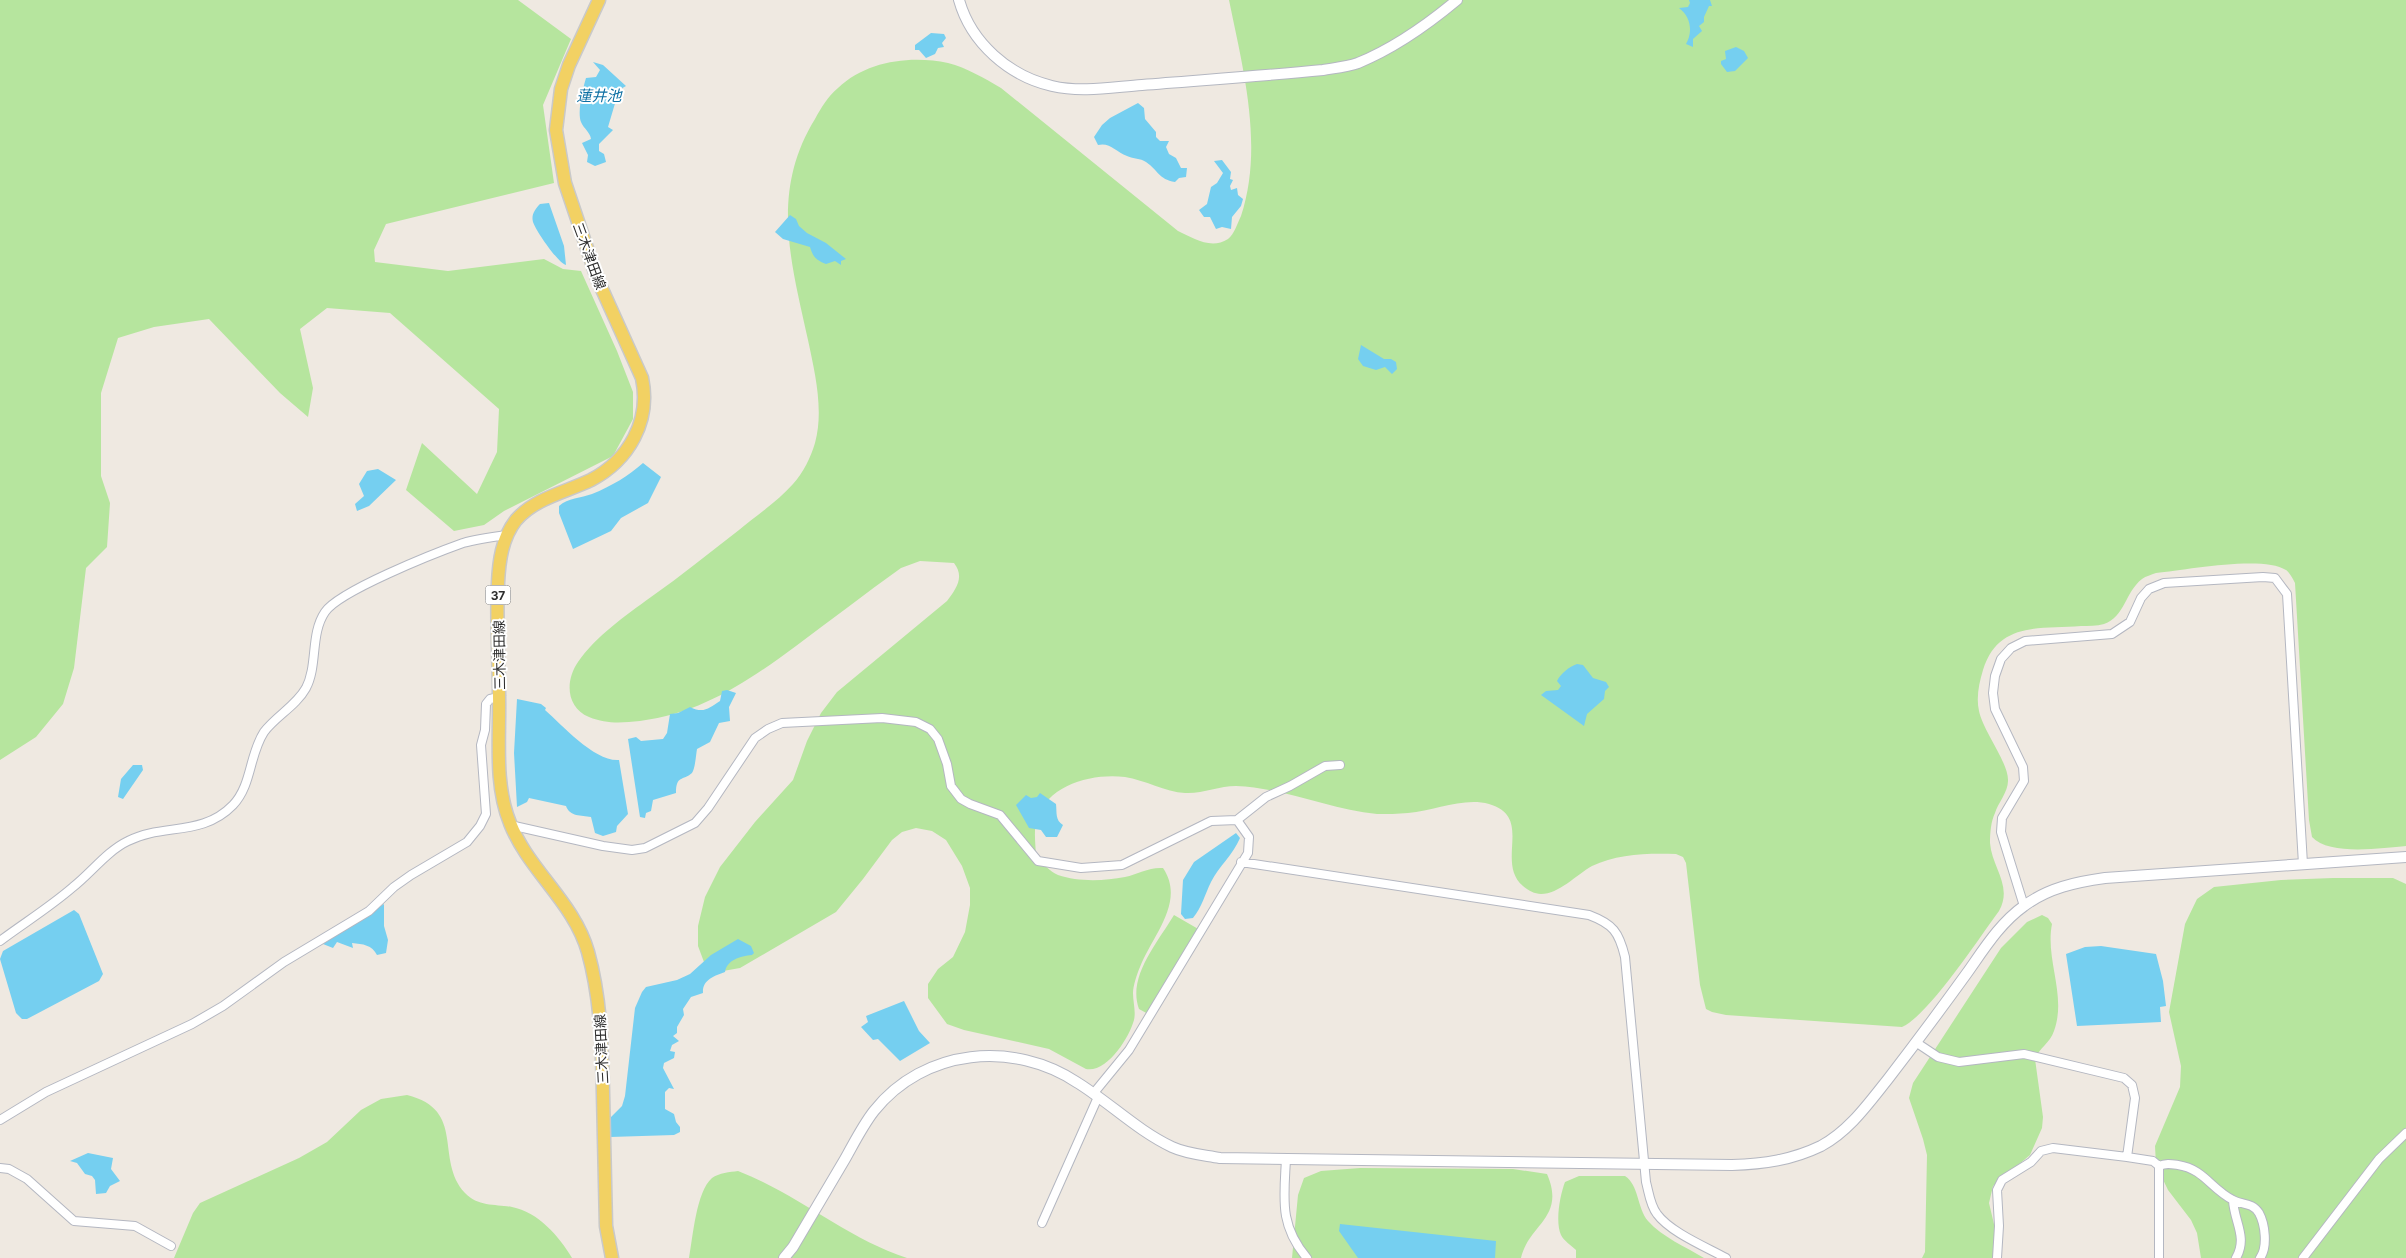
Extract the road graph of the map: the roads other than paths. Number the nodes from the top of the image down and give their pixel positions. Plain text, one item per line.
1 (599, 0) edge
2 (960, 0) edge
3 (1457, 0) edge
4 (507, 535) junction
5 (499, 697) junction
6 (1340, 765) dead end
7 (1237, 820) junction
8 (510, 825) junction
9 (2406, 857) edge
10 (1241, 862) junction
11 (2302, 864) junction
12 (2024, 906) junction
13 (0, 941) edge
14 (1916, 1043) junction
15 (1096, 1096) junction
16 (0, 1120) edge
17 (2406, 1133) edge
18 (2126, 1157) junction
19 (1286, 1159) junction
20 (1645, 1162) junction
21 (2159, 1166) junction
22 (0, 1168) edge
23 (2233, 1200) junction
24 (1042, 1224) dead end
25 (171, 1246) dead end
26 (612, 1258) edge
27 (784, 1258) edge
28 (1307, 1258) edge
29 (1726, 1258) edge
30 (1997, 1258) edge
31 (2158, 1258) edge
32 (2236, 1258) edge
33 (2260, 1258) edge
34 (2303, 1258) edge

1 - 4 main road, 三木津田線 / 37
2 - 3 street
4 - 5 main road, 三木津田線 / 37
4 - 13 street
5 - 8 main road, 三木津田線 / 37
5 - 16 street
6 - 7 street
7 - 8 street
7 - 10 street
8 - 26 main road, 三木津田線 / 37
9 - 11 street
10 - 15 street
10 - 20 street
11 - 12 street
11 - 12 street
12 - 14 street
14 - 18 street
14 - 20 street
15 - 19 street
15 - 24 street
15 - 27 street
17 - 34 street
18 - 21 street
18 - 30 street
19 - 20 street
19 - 28 street
20 - 29 street
21 - 23 street
21 - 31 street
22 - 25 street
23 - 32 street
23 - 33 street

